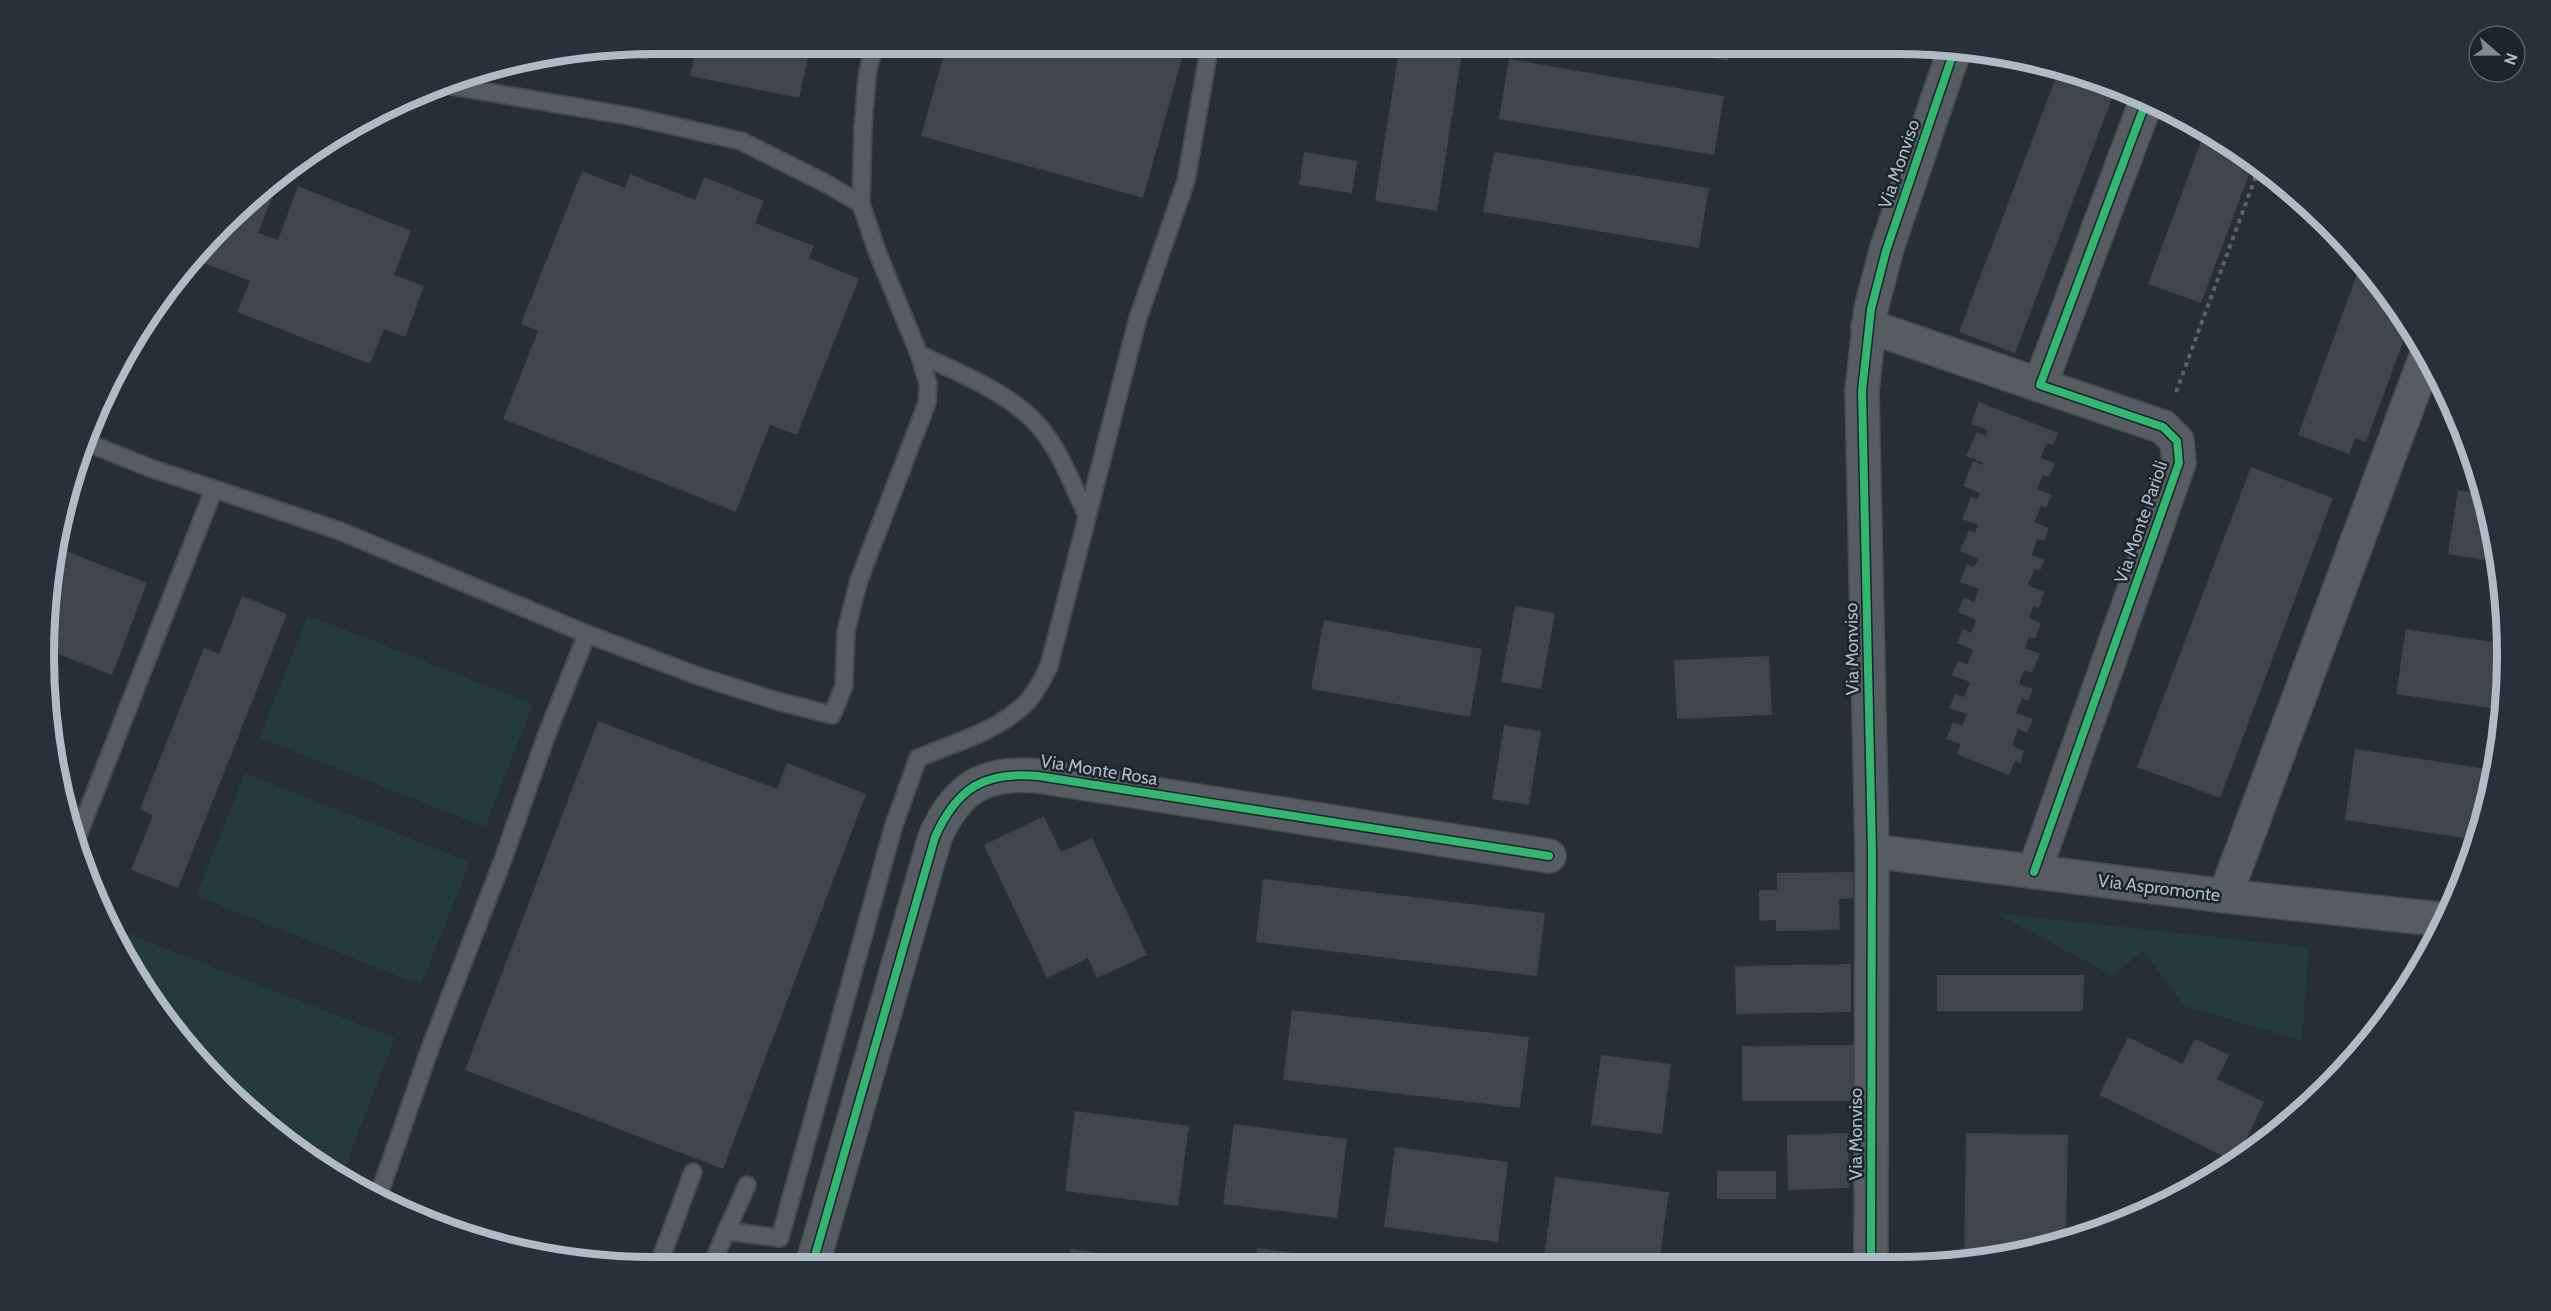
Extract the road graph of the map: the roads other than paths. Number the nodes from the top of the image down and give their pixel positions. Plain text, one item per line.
1 (871, 54) edge
2 (1208, 54) edge
3 (1952, 57) edge
4 (459, 87) edge
5 (2144, 108) edge
6 (861, 204) junction
7 (1868, 326) junction
8 (919, 354) junction
9 (2422, 366) edge
10 (2040, 385) junction
11 (92, 445) edge
12 (214, 489) junction
13 (1087, 515) junction
14 (588, 633) junction
15 (80, 830) edge
16 (1872, 851) junction
17 (1549, 856) dead end
18 (2034, 872) junction
19 (2225, 896) junction
20 (2436, 919) edge
21 (693, 1172) dead end
22 (747, 1185) dead end
23 (380, 1190) edge
24 (726, 1230) junction
25 (661, 1257) edge
26 (715, 1257) edge
27 (815, 1257) edge
28 (1871, 1257) edge

1 - 6 lane
2 - 13 lane
3 - 7 street, Via Monviso
4 - 6 lane
5 - 10 street
6 - 8 lane
7 - 10 street
7 - 16 street, Via Monviso
8 - 13 lane
8 - 14 lane
9 - 19 street
10 - 18 street, Via Monte Parioli
11 - 12 lane
12 - 14 lane
12 - 15 lane
13 - 24 lane
14 - 23 lane
16 - 18 street, Via Aspromonte
16 - 28 street, Via Monviso
17 - 27 street, Via Monte Rosa
18 - 19 street, Via Aspromonte
19 - 20 street, Via Aspromonte
21 - 25 lane
22 - 24 lane
24 - 26 lane

